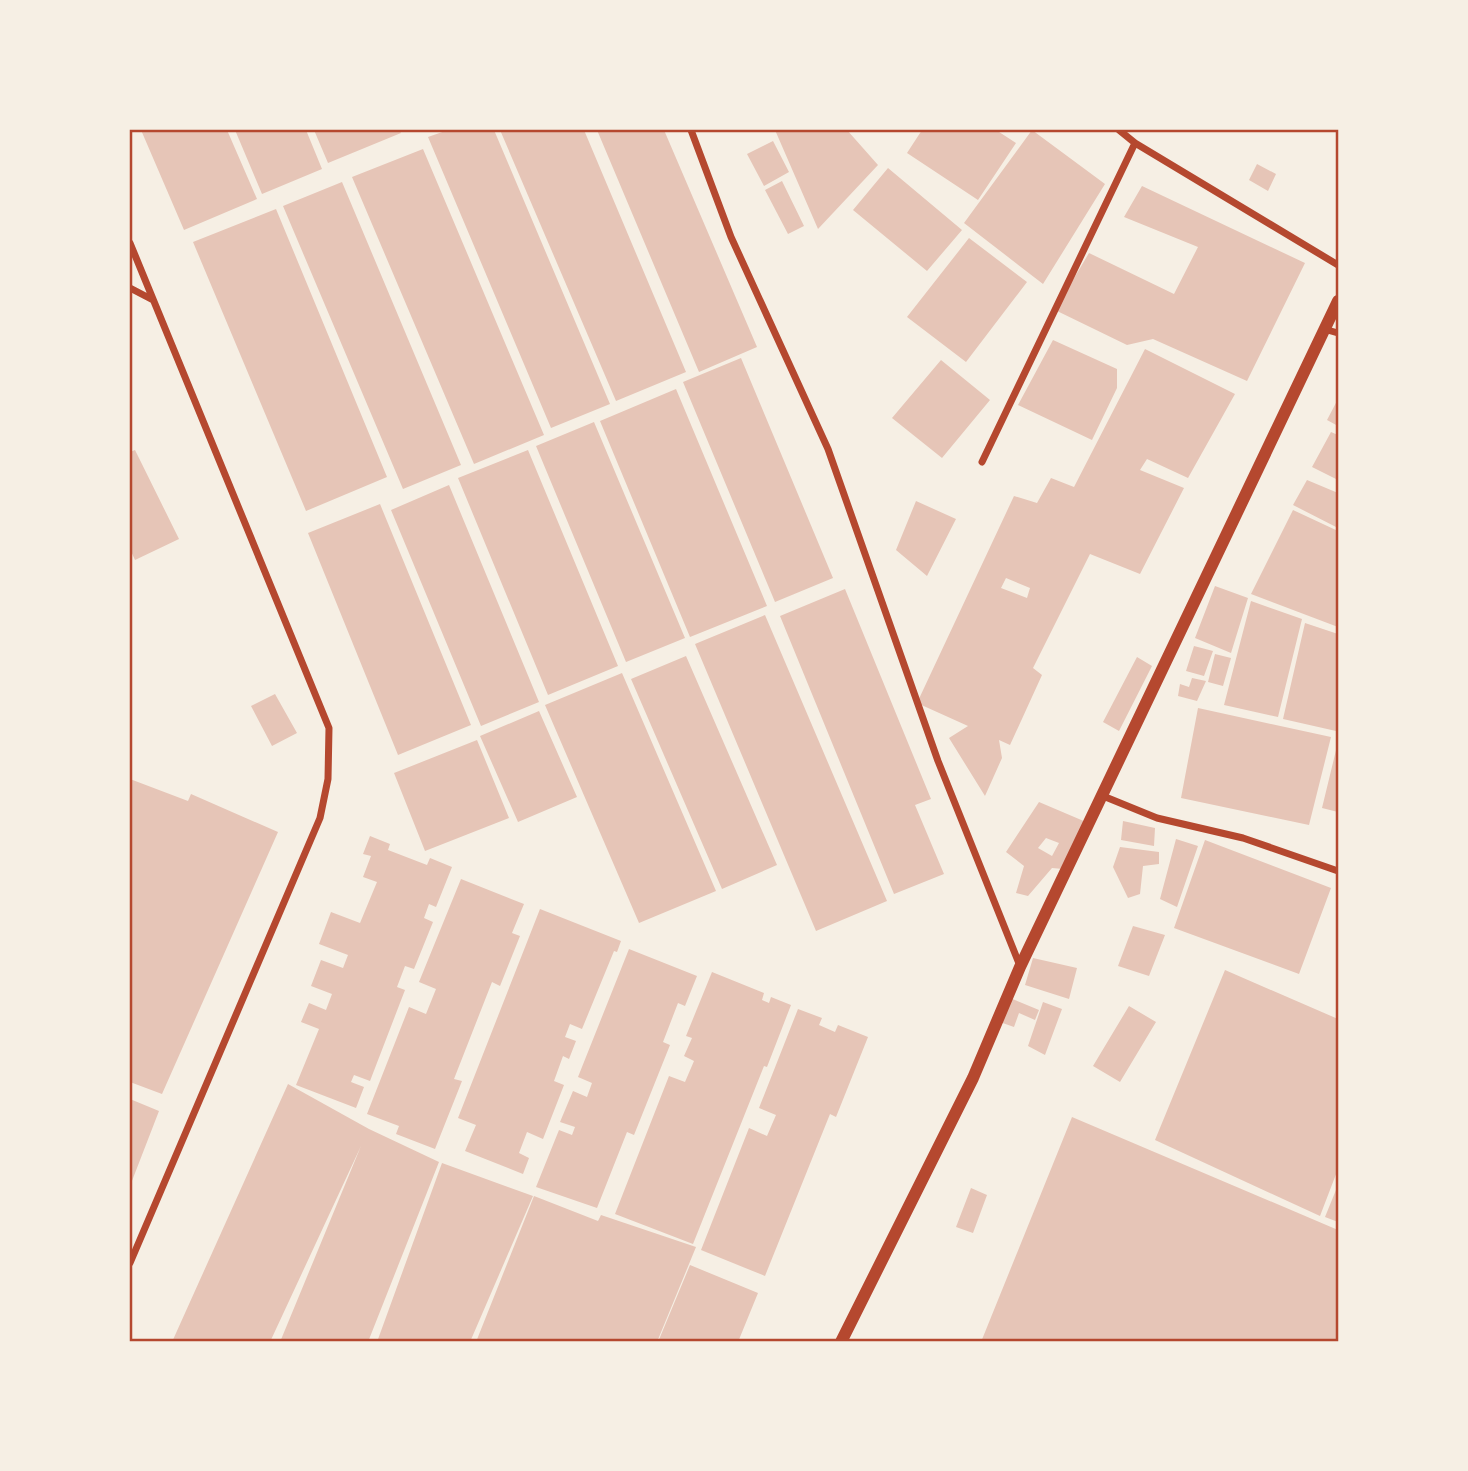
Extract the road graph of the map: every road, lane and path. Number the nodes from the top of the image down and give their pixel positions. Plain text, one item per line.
1 (691, 130) edge
2 (1119, 130) edge
3 (1135, 143) junction
4 (130, 243) edge
5 (1339, 265) edge
6 (130, 288) edge
7 (153, 300) junction
8 (1339, 301) edge
9 (1324, 329) junction
10 (1339, 333) edge
11 (982, 462) dead end
12 (1103, 796) junction
13 (1339, 871) edge
14 (1020, 967) junction
15 (130, 1263) edge
16 (841, 1342) edge

1 - 14 street
2 - 3 street
3 - 5 street
3 - 11 street
4 - 7 street
6 - 7 street
7 - 15 street
8 - 9 street
9 - 10 street
9 - 12 street
12 - 13 street
12 - 14 street
14 - 16 street

